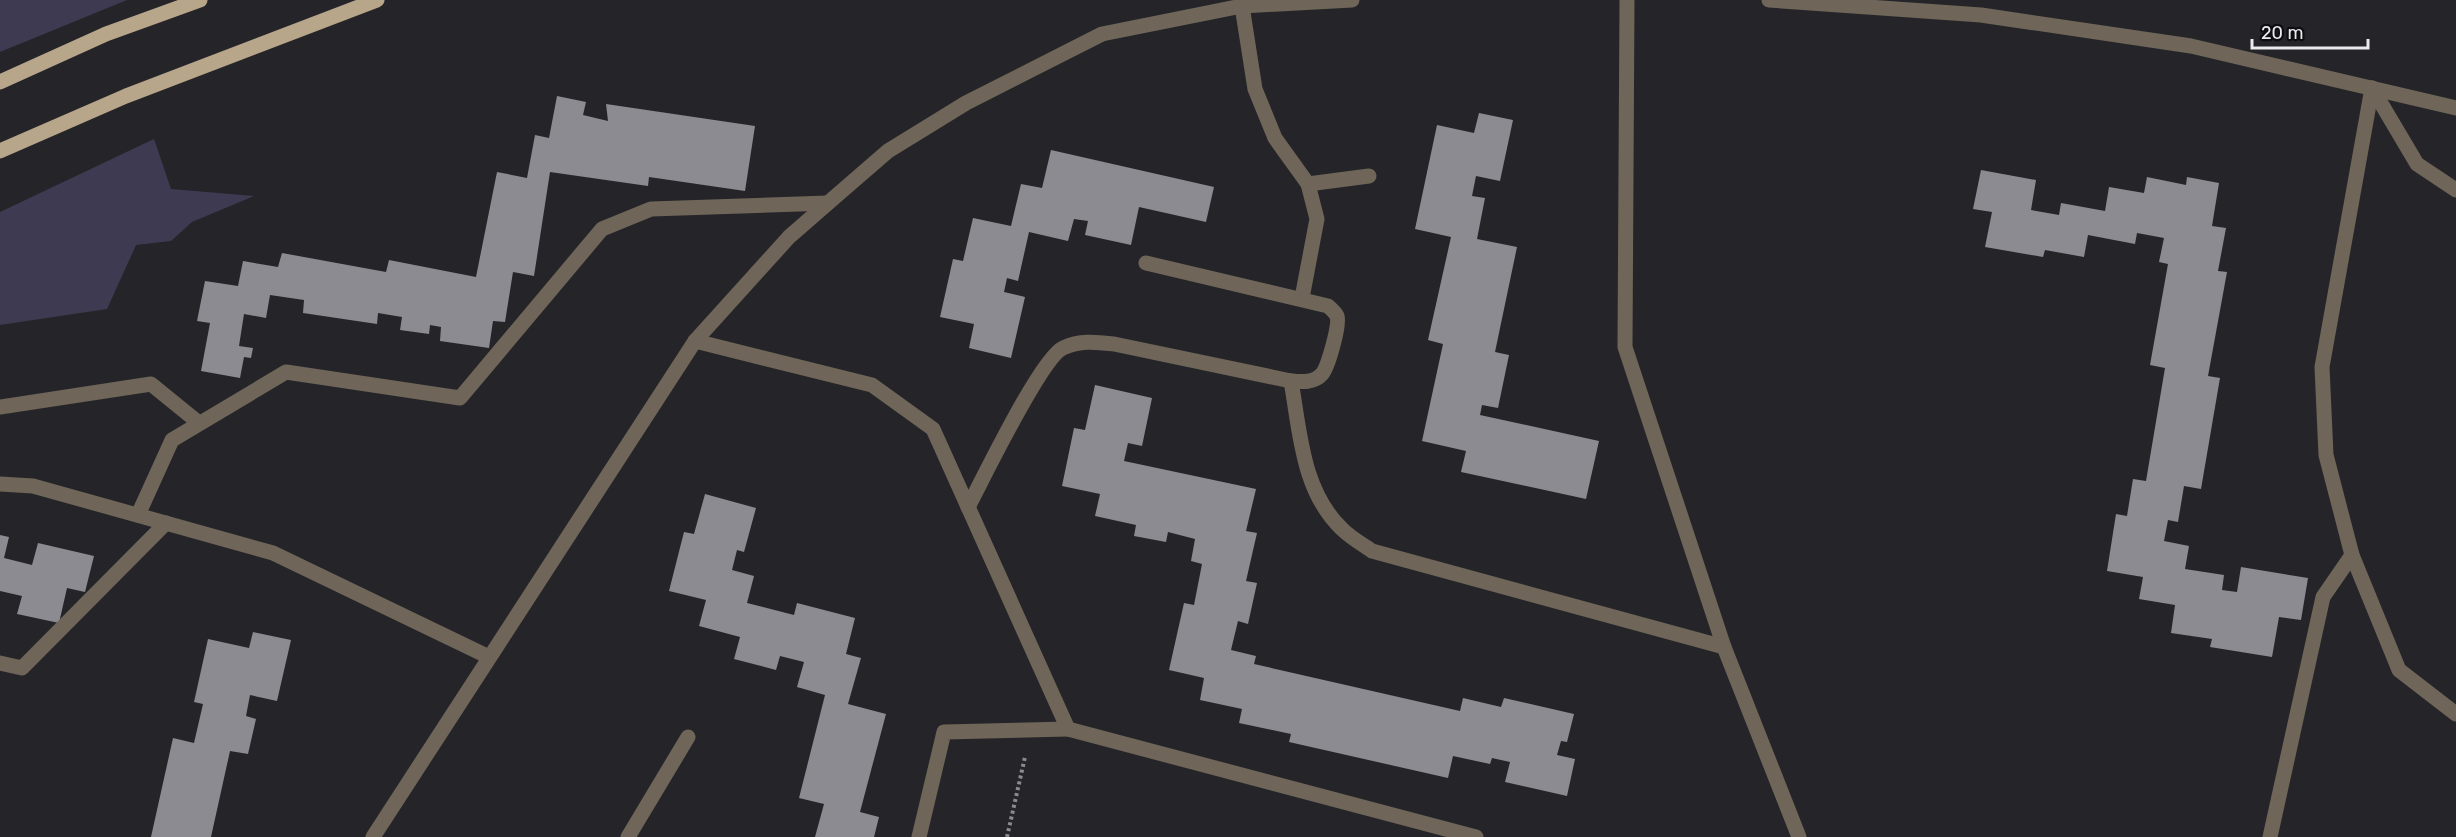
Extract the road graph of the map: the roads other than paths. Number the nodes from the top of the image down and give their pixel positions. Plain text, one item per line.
1 (200, 0) edge
2 (377, 0) edge
3 (1352, 0) edge
4 (1627, 0) edge
5 (1769, 0) edge
6 (1242, 6) junction
7 (0, 82) edge
8 (2372, 88) junction
9 (2456, 108) edge
10 (0, 151) edge
11 (1369, 176) dead end
12 (1308, 184) junction
13 (2456, 190) edge
14 (828, 203) junction
15 (1146, 263) dead end
16 (1302, 298) junction
17 (695, 341) junction
18 (1291, 381) junction
19 (0, 406) edge
20 (200, 423) junction
21 (0, 484) edge
22 (968, 507) junction
23 (138, 515) junction
24 (166, 523) junction
25 (2352, 555) junction
26 (1724, 647) junction
27 (489, 657) junction
28 (0, 663) edge
29 (2456, 714) edge
30 (1068, 729) junction
31 (688, 737) dead end
32 (1435, 832) edge
33 (373, 837) edge
34 (628, 837) edge
35 (919, 837) edge
36 (1476, 837) edge
37 (1800, 837) edge
38 (2270, 837) edge

1 - 7 main road
2 - 10 main road
3 - 6 street
4 - 26 street
5 - 8 street
6 - 12 street
6 - 14 street
8 - 9 street
8 - 13 street
8 - 25 street
11 - 12 street
12 - 16 street
14 - 17 street
14 - 20 street
15 - 16 street
16 - 18 street
17 - 22 street
17 - 27 street
18 - 22 street
18 - 26 street
19 - 20 street
20 - 23 street
21 - 23 street
22 - 30 street
23 - 24 street
24 - 27 street
24 - 28 street
25 - 29 street
25 - 38 street
26 - 37 street
27 - 33 street
30 - 32 street
30 - 35 street
31 - 34 street
32 - 36 street

